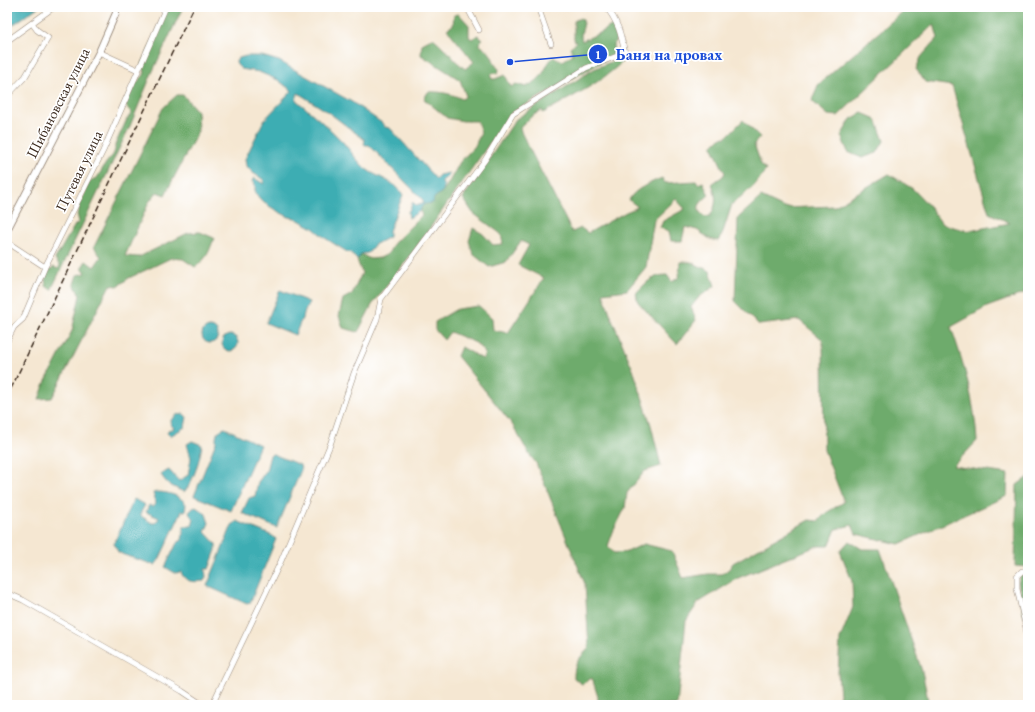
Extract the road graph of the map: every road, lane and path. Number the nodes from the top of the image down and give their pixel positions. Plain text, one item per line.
1 (54, 7) edge
2 (116, 7) edge
3 (166, 7) edge
4 (467, 7) edge
5 (538, 7) edge
6 (606, 7) edge
7 (32, 23) junction
8 (479, 30) dead end
9 (7, 41) edge
10 (551, 44) dead end
11 (99, 52) junction
12 (138, 70) junction
13 (7, 96) edge
14 (7, 230) edge
15 (7, 242) edge
16 (45, 267) junction
17 (7, 341) edge
18 (1028, 571) edge
19 (7, 593) edge
20 (1028, 637) edge
21 (203, 705) edge
22 (212, 705) edge

1 - 7 street
2 - 11 street, Шибановская улица
3 - 12 street, Путевая улица
4 - 8 street
5 - 10 street
6 - 22 street
7 - 9 street
7 - 13 street
11 - 12 street
11 - 14 street, Шибановская улица
12 - 16 street, Путевая улица
15 - 16 street
16 - 17 street, Путевая улица
18 - 20 street
19 - 21 street

